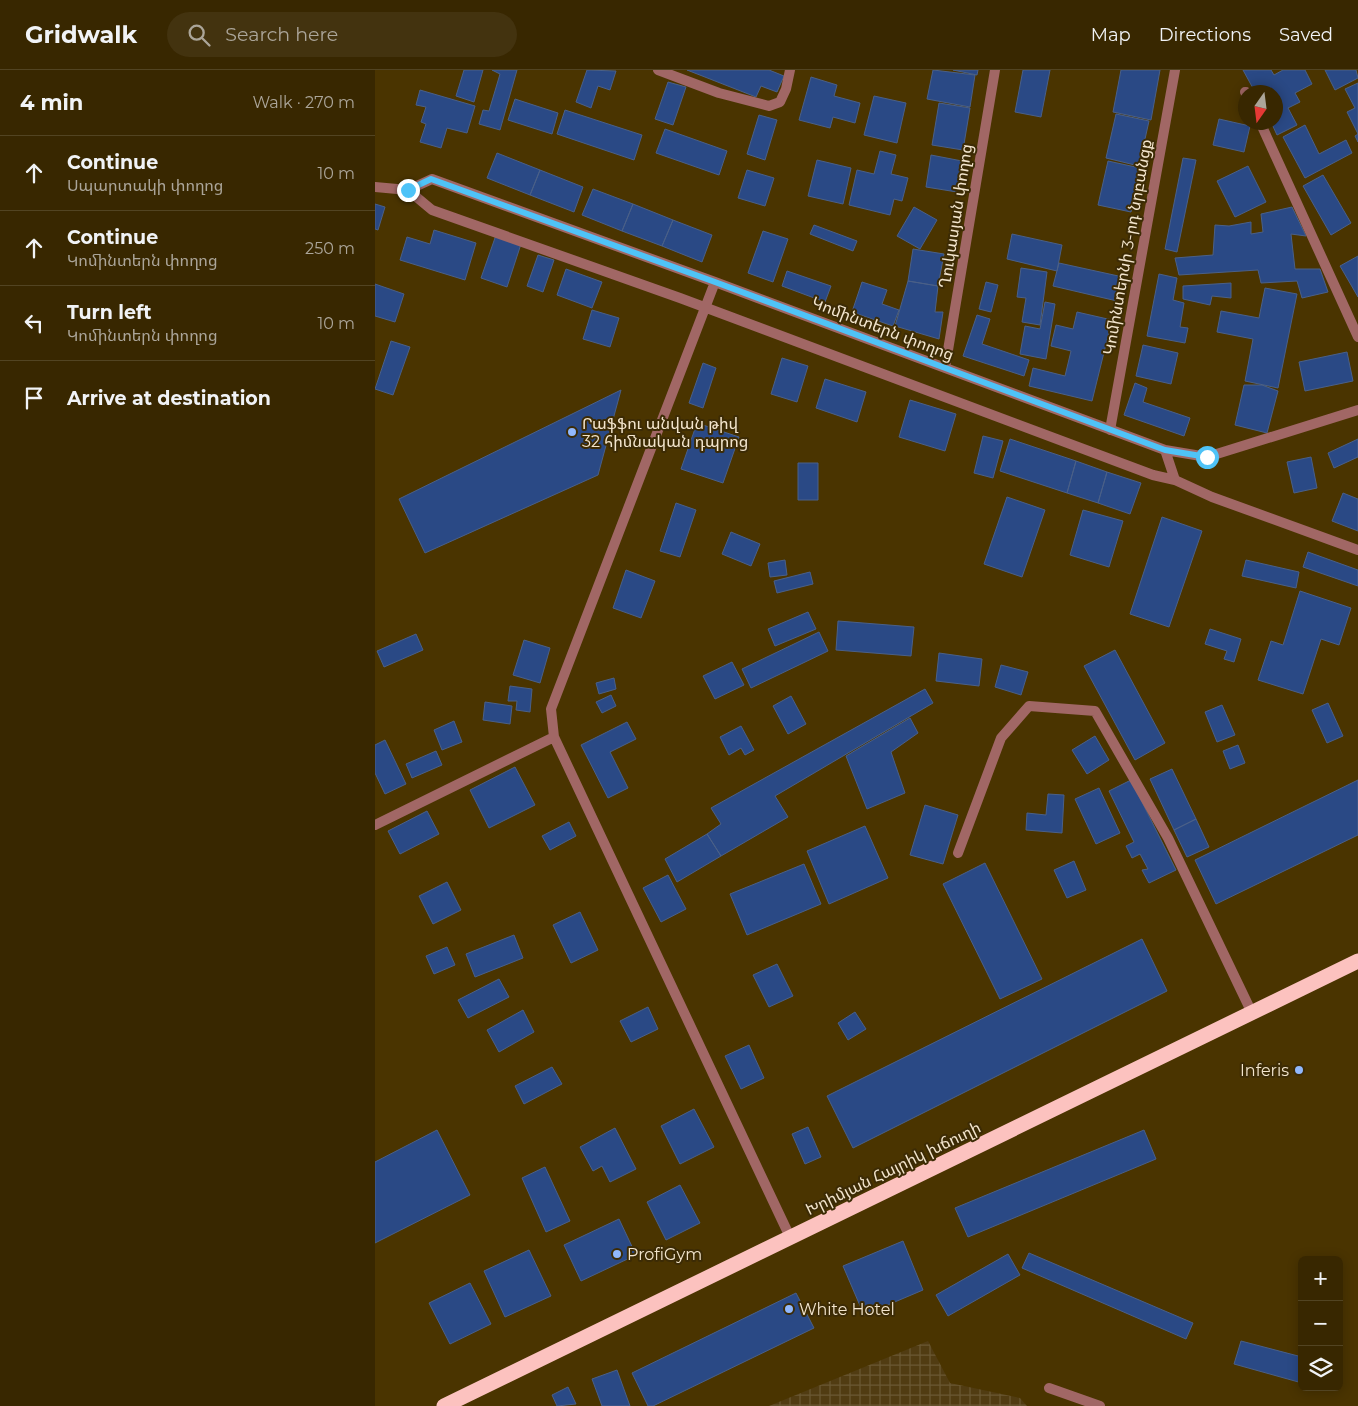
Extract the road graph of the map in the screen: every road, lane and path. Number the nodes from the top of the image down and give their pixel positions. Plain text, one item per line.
1 (658, 70) edge
2 (790, 70) edge
3 (995, 70) edge
4 (1175, 70) edge
5 (1264, 130) edge
6 (375, 187) edge
7 (408, 190) junction
8 (715, 282) junction
9 (705, 307) junction
10 (1358, 337) edge
11 (945, 368) junction
12 (1358, 410) edge
13 (1110, 430) junction
14 (1165, 450) junction
15 (1175, 480) junction
16 (1358, 550) edge
17 (554, 737) junction
18 (375, 825) edge
19 (958, 854) dead end
20 (1358, 961) edge
21 (1252, 1012) junction
22 (790, 1237) junction
23 (1049, 1388) dead end
24 (444, 1406) edge
25 (1101, 1406) edge

1 - 2 street
3 - 11 street, Ղուկասյան փողոց
4 - 13 street, Կոմինտերնի 3-րդ նրբանցք
5 - 10 street
6 - 7 street
7 - 8 street, Կոմինտերն փողոց
7 - 9 street
8 - 9 street
8 - 11 street, Կոմինտերն փողոց
9 - 15 street
9 - 17 street
11 - 13 street, Կոմինտերն փողոց
12 - 14 street, Կոմինտերն փողոց
13 - 14 street, Կոմինտերն փողոց
14 - 15 street
15 - 16 street
17 - 18 street
17 - 22 street
19 - 21 street
20 - 21 highway, Խրիմյան Հայրիկ խճուղի
21 - 22 highway, Խրիմյան Հայրիկ խճուղի
22 - 24 highway, Խրիմյան Հայրիկ խճուղի
23 - 25 street

